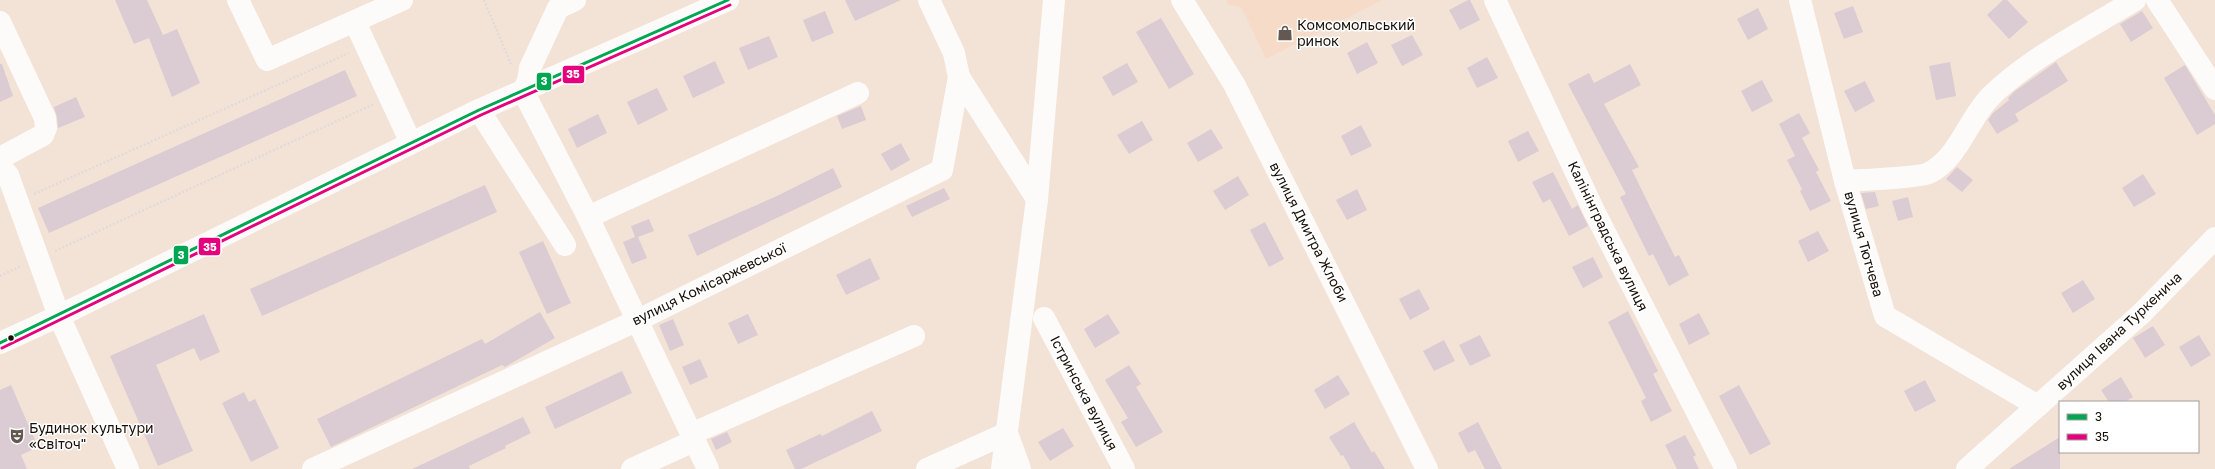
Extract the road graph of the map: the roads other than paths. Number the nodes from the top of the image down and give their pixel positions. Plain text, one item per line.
1 (238, 0) edge
2 (402, 0) edge
3 (575, 0) edge
4 (728, 0) edge
5 (929, 0) edge
6 (1054, 0) edge
7 (1182, 0) edge
8 (1495, 0) edge
9 (1800, 0) edge
10 (2135, 0) edge
11 (2157, 0) edge
12 (0, 22) edge
13 (355, 22) junction
14 (959, 77) junction
15 (2215, 89) edge
16 (523, 91) junction
17 (858, 93) dead end
18 (479, 110) junction
19 (411, 143) junction
20 (0, 158) edge
21 (0, 166) edge
22 (1845, 181) junction
23 (1037, 199) junction
24 (588, 217) junction
25 (2215, 238) edge
26 (565, 245) dead end
27 (59, 316) junction
28 (1044, 318) dead end
29 (636, 320) junction
30 (914, 336) dead end
31 (0, 343) edge
32 (2038, 406) junction
33 (1007, 433) junction
34 (692, 438) junction
35 (128, 469) edge
36 (313, 469) edge
37 (632, 469) edge
38 (708, 469) edge
39 (927, 469) edge
40 (1002, 469) edge
41 (1020, 469) edge
42 (1124, 469) edge
43 (1427, 469) edge
44 (1726, 469) edge
45 (1967, 469) edge

1 - 13 street
2 - 13 street
3 - 16 street
4 - 16 street
5 - 14 street, вулиця Комісаржевської
6 - 23 street
7 - 43 street, вулиця Дмитра Жлоби
8 - 44 street, Калінінградська вулиця
9 - 22 street, вулиця Тютчева
10 - 22 street
11 - 15 street
12 - 20 street
13 - 19 street
14 - 23 street
14 - 29 street, вулиця Комісаржевської
16 - 18 street
16 - 24 street
17 - 24 street
18 - 19 street
18 - 26 street
19 - 27 street
21 - 27 street
22 - 32 street, вулиця Тютчева
23 - 33 street
24 - 29 street
25 - 32 street, вулиця Івана Туркенича
27 - 31 street
27 - 35 street
28 - 42 street, Істринська вулиця
29 - 34 street
29 - 36 street, вулиця Комісаржевської
30 - 34 street
32 - 45 street, вулиця Івана Туркенича
33 - 39 street
33 - 40 street
33 - 41 street
34 - 37 street
34 - 38 street

